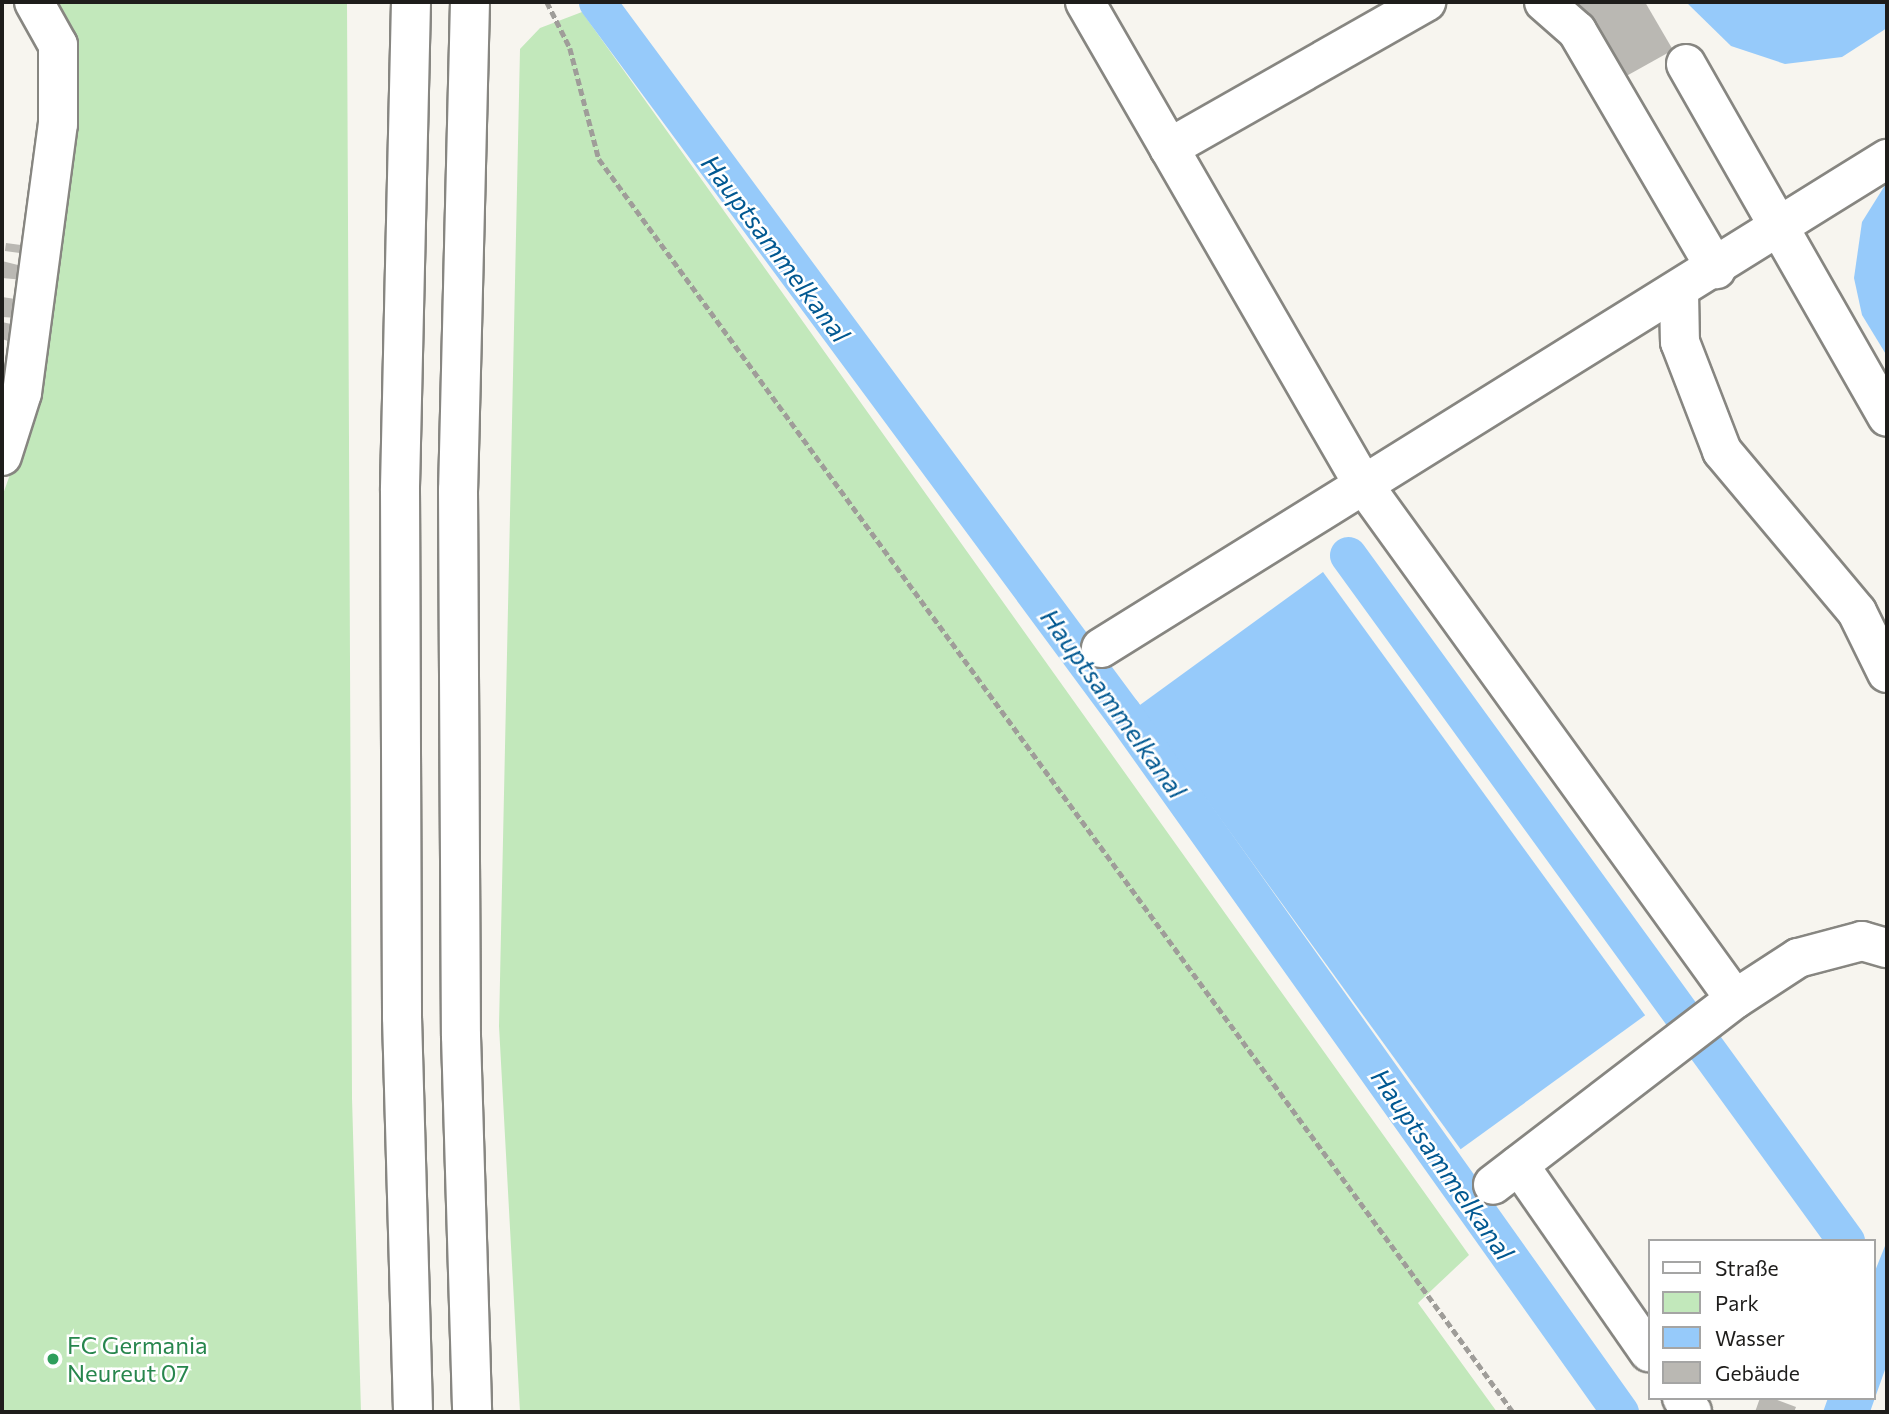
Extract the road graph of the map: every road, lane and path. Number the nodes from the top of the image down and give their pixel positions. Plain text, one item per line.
1 (34, 2) edge
2 (411, 2) edge
3 (470, 2) edge
4 (547, 2) edge
5 (1085, 2) edge
6 (1426, 2) edge
7 (1544, 2) edge
8 (1686, 64) dead end
9 (1169, 148) junction
10 (1887, 159) edge
11 (1781, 229) junction
12 (1716, 269) junction
13 (1679, 292) junction
14 (1887, 417) edge
15 (2, 456) edge
16 (1363, 484) junction
17 (1101, 648) dead end
18 (1887, 673) edge
19 (1887, 948) edge
20 (1735, 999) junction
21 (1647, 1350) edge
22 (413, 1412) edge
23 (472, 1412) edge
24 (1513, 1412) edge

1 - 15 main road
2 - 22 main road
3 - 23 main road
4 - 24 path
5 - 9 main road
6 - 9 main road
7 - 12 main road
8 - 11 main road
9 - 16 main road
10 - 11 main road
11 - 12 main road
11 - 14 main road
12 - 13 main road
13 - 16 main road
13 - 18 main road
16 - 17 main road
16 - 20 main road
19 - 20 main road
20 - 21 main road

